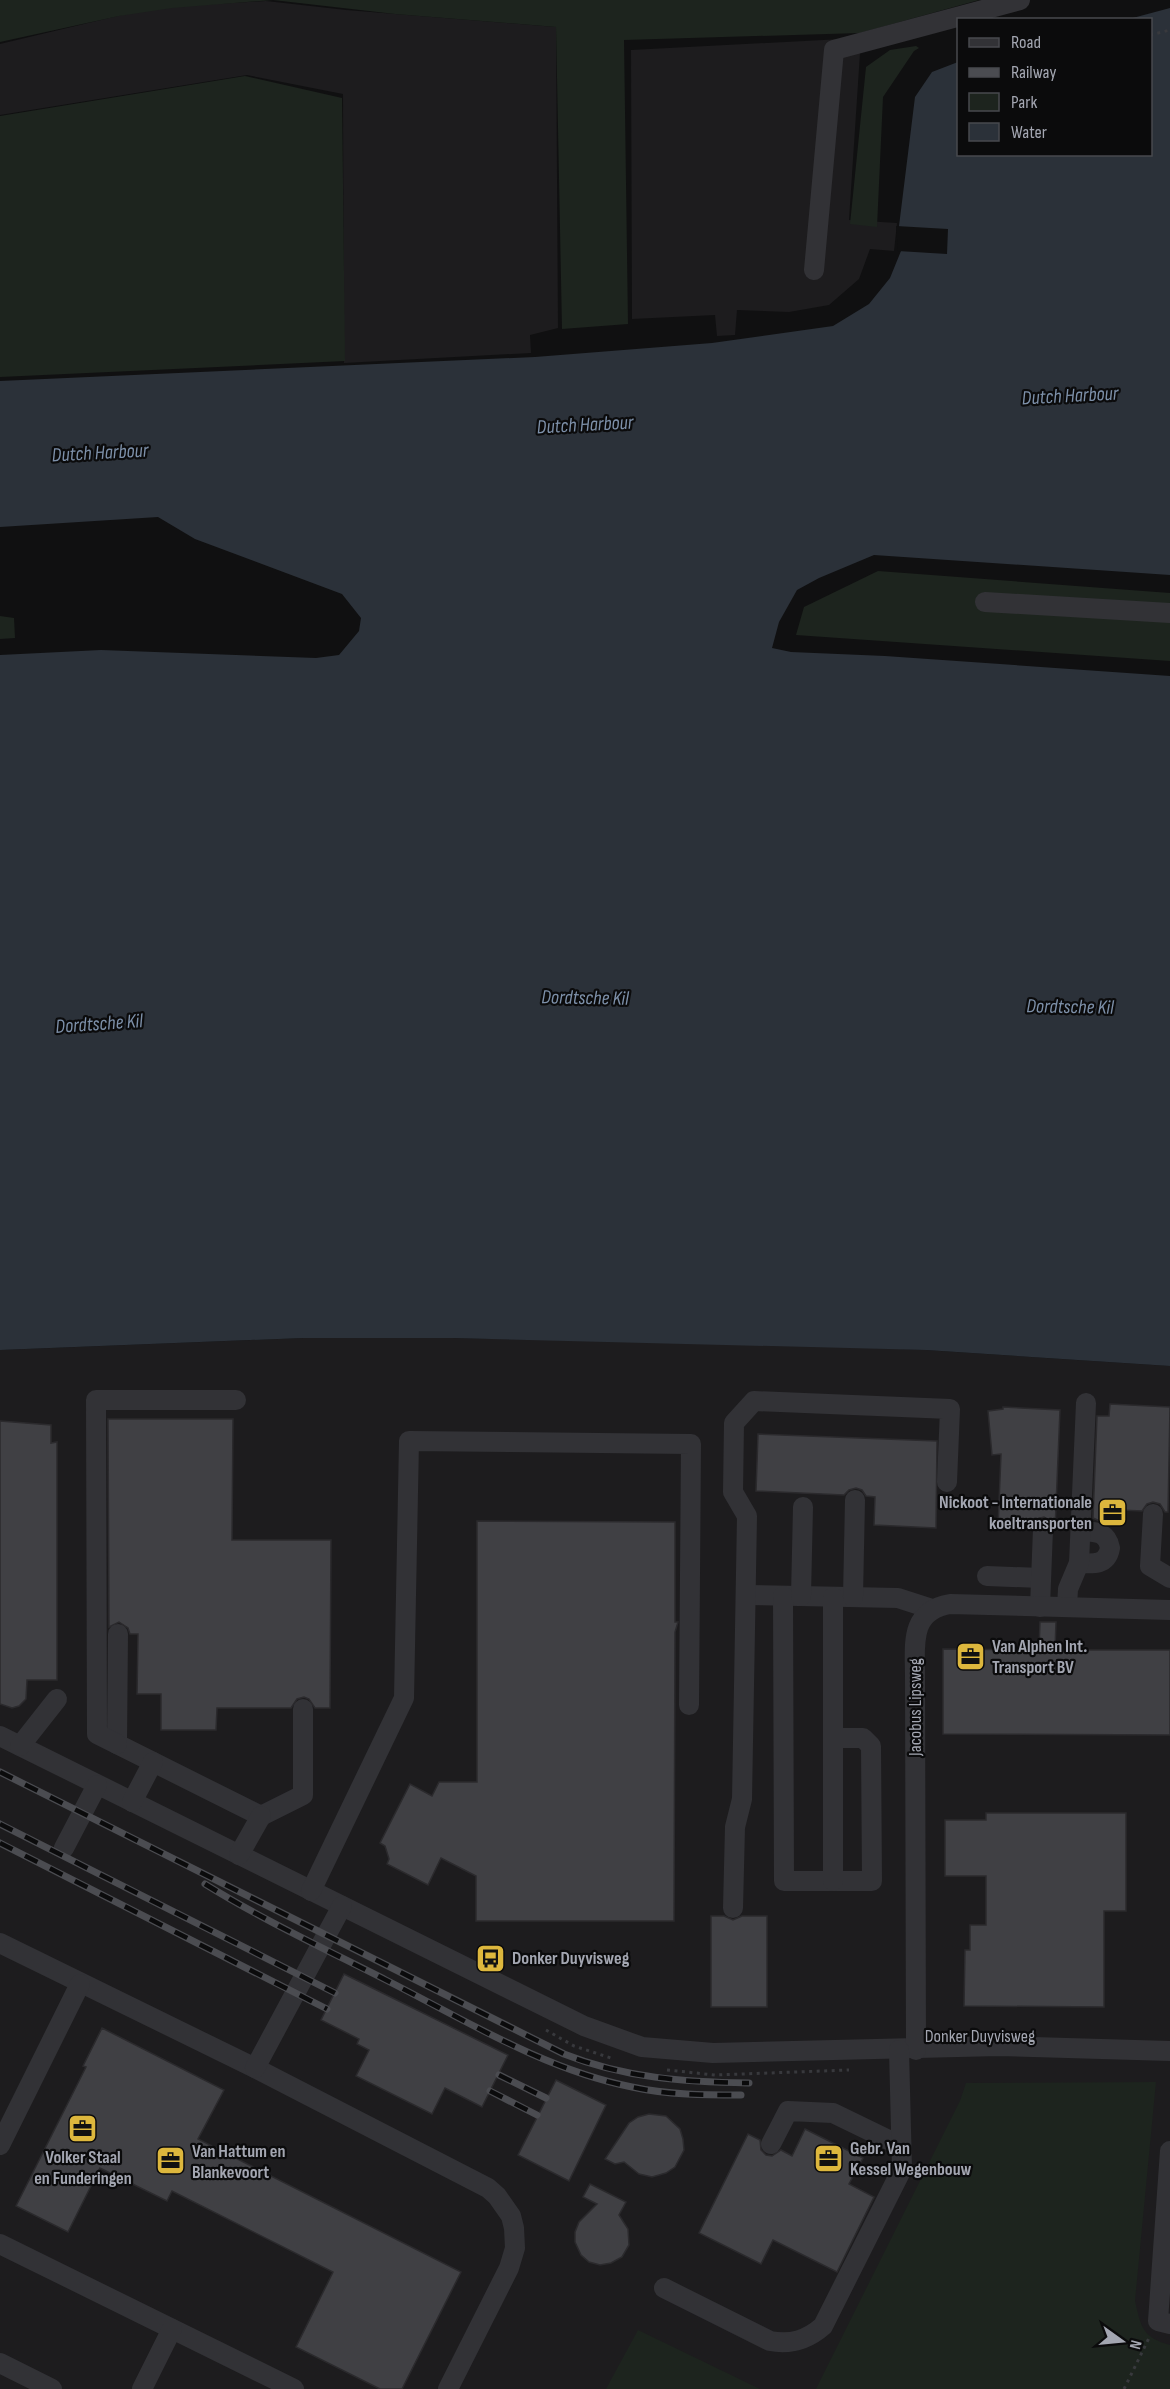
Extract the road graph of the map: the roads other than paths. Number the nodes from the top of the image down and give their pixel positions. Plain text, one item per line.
1 (1020, 0) edge
2 (814, 270) dead end
3 (985, 602) dead end
4 (1170, 613) edge
5 (236, 1400) dead end
6 (1086, 1403) dead end
7 (947, 1482) dead end
8 (855, 1500) dead end
9 (803, 1507) dead end
10 (1153, 1514) dead end
11 (1044, 1529) dead end
12 (1081, 1532) junction
13 (1079, 1563) junction
14 (987, 1576) dead end
15 (1041, 1578) junction
16 (1170, 1578) edge
17 (746, 1595) junction
18 (792, 1596) junction
19 (833, 1597) junction
20 (853, 1597) junction
21 (1040, 1606) junction
22 (1067, 1607) junction
23 (932, 1609) junction
24 (1170, 1610) edge
25 (118, 1634) dead end
26 (57, 1699) dead end
27 (689, 1705) dead end
28 (303, 1709) dead end
29 (0, 1736) edge
30 (833, 1738) junction
31 (117, 1744) junction
32 (20, 1746) junction
33 (153, 1762) junction
34 (97, 1785) junction
35 (132, 1802) junction
36 (261, 1816) junction
37 (64, 1848) dead end
38 (239, 1855) junction
39 (833, 1881) junction
40 (311, 1891) junction
41 (342, 1906) junction
42 (733, 1908) dead end
43 (0, 1943) edge
44 (80, 1984) junction
45 (908, 2050) junction
46 (1170, 2051) edge
47 (255, 2068) junction
48 (771, 2144) dead end
49 (0, 2145) edge
50 (902, 2146) junction
51 (1170, 2151) edge
52 (0, 2244) edge
53 (664, 2288) dead end
54 (1164, 2322) edge
55 (172, 2329) junction
56 (0, 2363) edge
57 (52, 2389) edge
58 (142, 2389) edge
59 (294, 2389) edge
60 (448, 2389) edge

1 - 2 street
3 - 4 street
5 - 31 street
6 - 12 street
7 - 17 street
8 - 20 street
9 - 18 street
10 - 16 street
11 - 15 street
12 - 13 street
12 - 13 street
13 - 22 street
14 - 15 street
15 - 21 street
17 - 18 street
17 - 42 street
18 - 19 street
18 - 39 street
19 - 20 street
19 - 30 street
20 - 23 street
21 - 22 street
21 - 23 street
22 - 24 street
23 - 45 street, Jacobus Lipsweg
25 - 31 street
26 - 32 street
27 - 40 street
28 - 36 street
29 - 32 street, Donker Duyvisweg
30 - 39 street
30 - 39 street
31 - 33 street
32 - 34 street, Donker Duyvisweg
33 - 35 street
33 - 36 street
34 - 35 street, Donker Duyvisweg
34 - 37 street
35 - 38 street, Donker Duyvisweg
36 - 38 street
38 - 40 street, Donker Duyvisweg
40 - 41 street, Donker Duyvisweg
41 - 45 street, Donker Duyvisweg
41 - 47 street
43 - 44 street
44 - 47 street
44 - 49 street
45 - 46 street, Donker Duyvisweg
45 - 50 street, Jacobus Lipsweg
47 - 60 street
48 - 50 street
50 - 53 street, Jacobus Lipsweg
51 - 54 street
52 - 55 street
55 - 58 street
55 - 59 street
56 - 57 street

